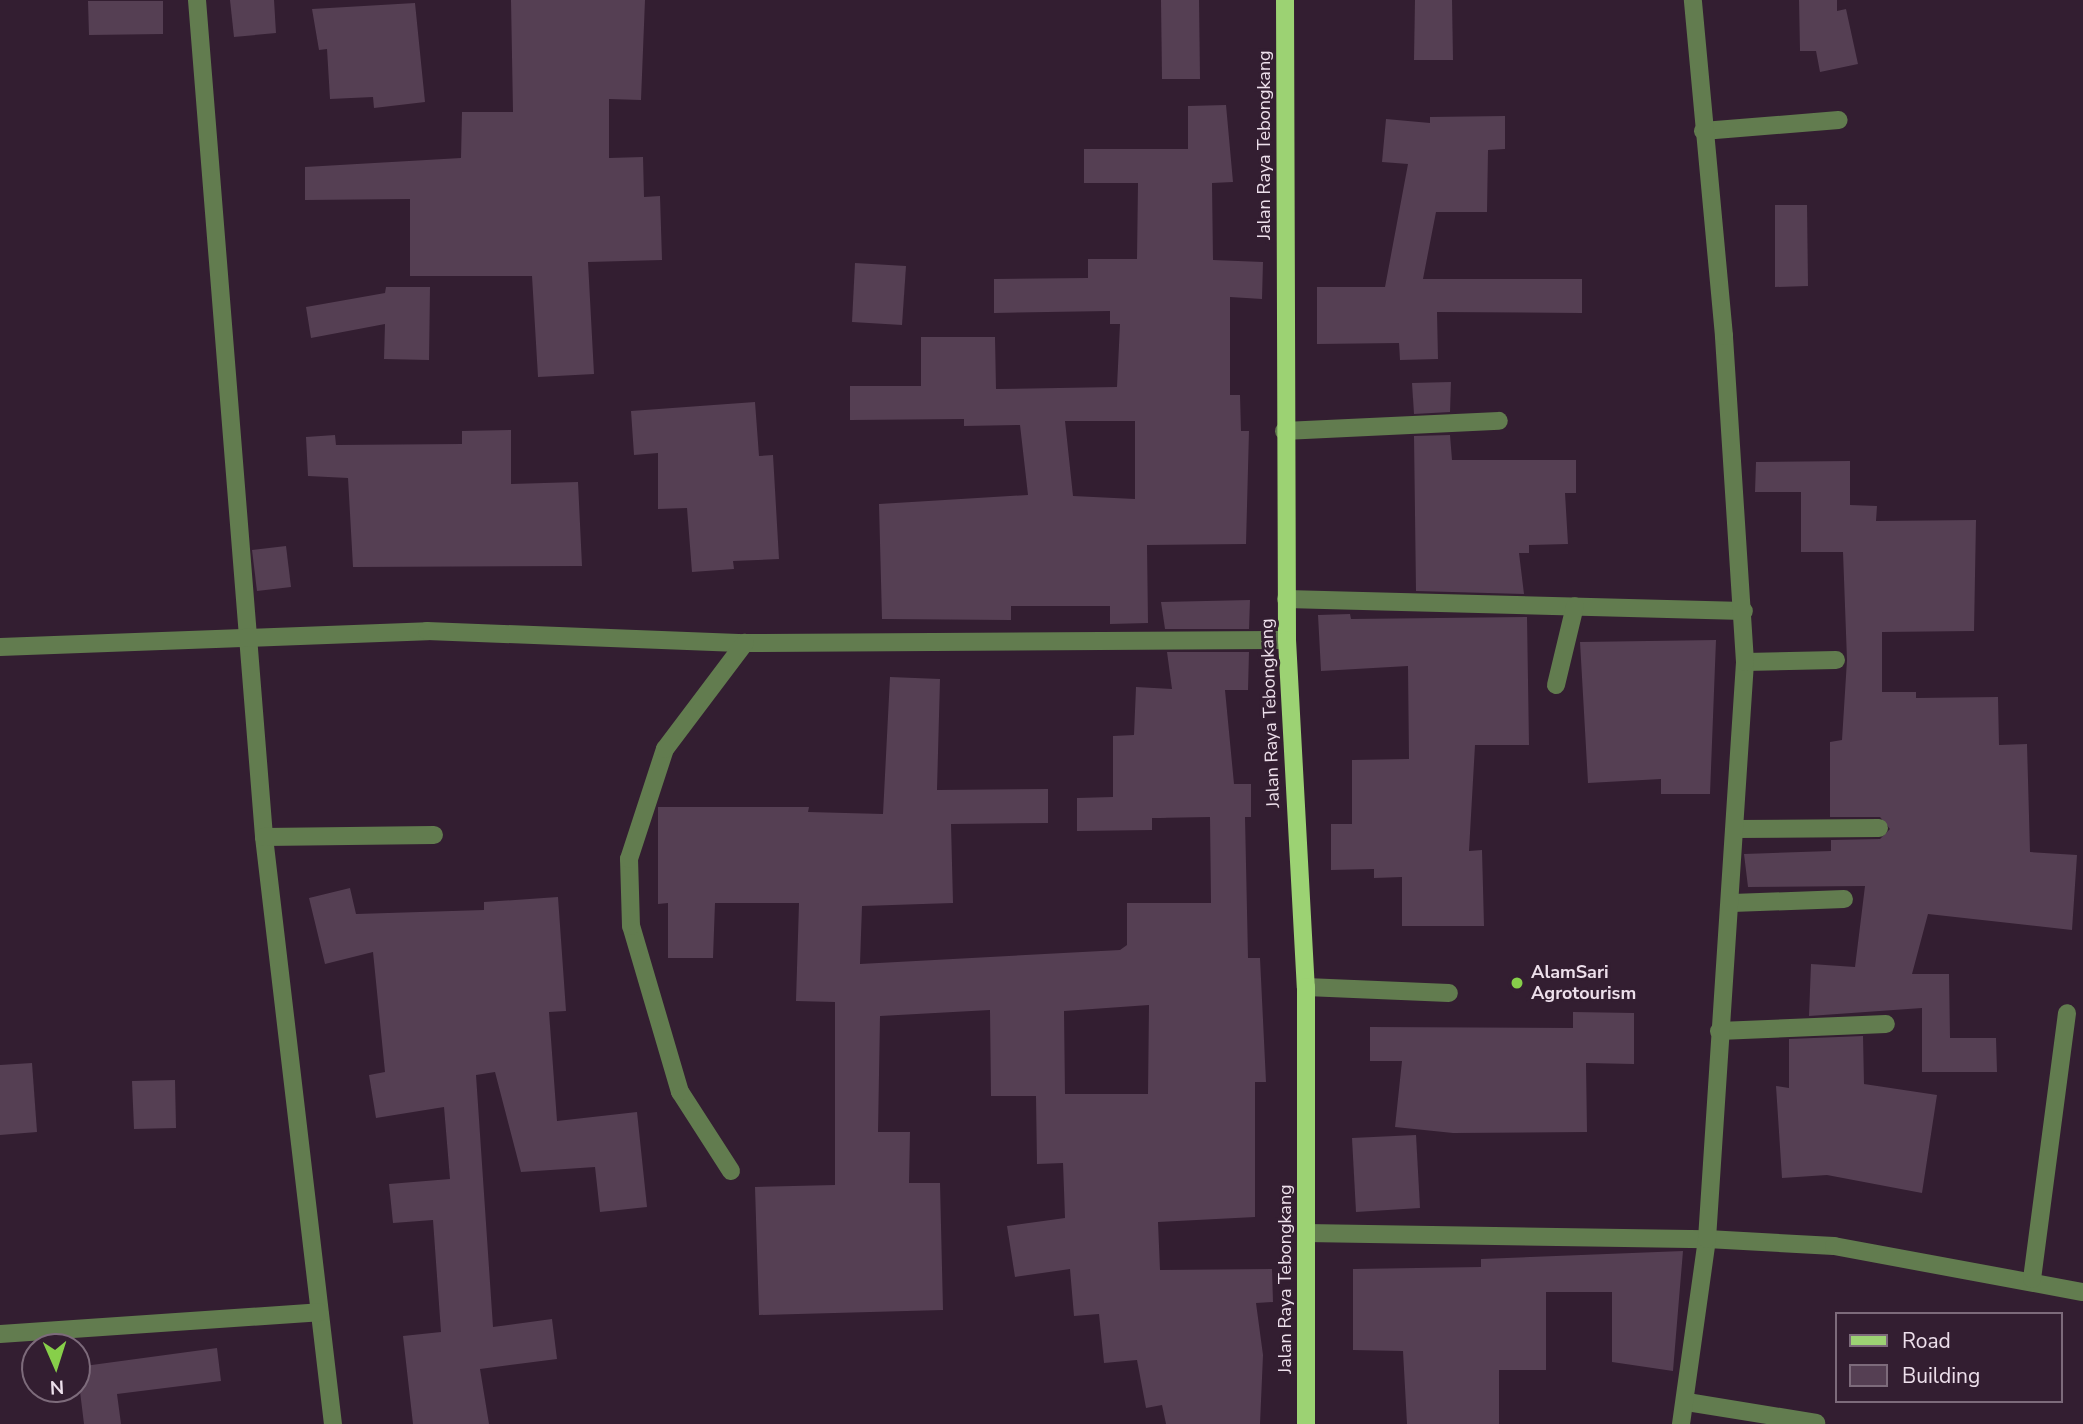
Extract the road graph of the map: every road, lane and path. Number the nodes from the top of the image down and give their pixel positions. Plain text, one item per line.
1 (197, 0) edge
2 (1285, 0) edge
3 (1693, 0) edge
4 (1839, 120) dead end
5 (1703, 131) junction
6 (1499, 421) dead end
7 (1284, 431) junction
8 (1286, 599) junction
9 (1575, 606) junction
10 (1744, 611) junction
11 (248, 640) junction
12 (1287, 640) junction
13 (745, 643) junction
14 (0, 647) edge
15 (1836, 660) dead end
16 (1745, 662) junction
17 (1556, 685) dead end
18 (1879, 828) dead end
19 (1735, 829) junction
20 (434, 835) dead end
21 (264, 837) junction
22 (1844, 899) dead end
23 (1732, 902) junction
24 (1306, 987) junction
25 (1449, 993) dead end
26 (2067, 1013) dead end
27 (1886, 1024) dead end
28 (1719, 1031) junction
29 (731, 1171) dead end
30 (1306, 1233) junction
31 (1707, 1239) junction
32 (2032, 1279) junction
33 (2083, 1292) edge
34 (319, 1312) junction
35 (0, 1334) edge
36 (1686, 1402) junction
37 (1816, 1423) edge
38 (333, 1424) edge
39 (1306, 1424) edge
40 (1681, 1424) edge

1 - 11 street
2 - 7 main road, Jalan Raya Tebongkang
3 - 5 street
4 - 5 street
5 - 10 street
6 - 7 street
7 - 8 main road, Jalan Raya Tebongkang
8 - 9 street
8 - 12 main road, Jalan Raya Tebongkang
9 - 10 street
9 - 17 street
10 - 16 street
11 - 13 street
11 - 14 street
11 - 21 street
12 - 13 street
12 - 24 main road, Jalan Raya Tebongkang
13 - 29 street
15 - 16 street
16 - 19 street
18 - 19 street
19 - 23 street
20 - 21 street
21 - 34 street
22 - 23 street
23 - 28 street
24 - 25 street
24 - 30 main road, Jalan Raya Tebongkang
26 - 32 street
27 - 28 street
28 - 31 street
30 - 31 street
30 - 39 main road, Jalan Raya Tebongkang
31 - 32 street
31 - 36 street
32 - 33 street
34 - 35 street
34 - 38 street
36 - 37 street
36 - 40 street

